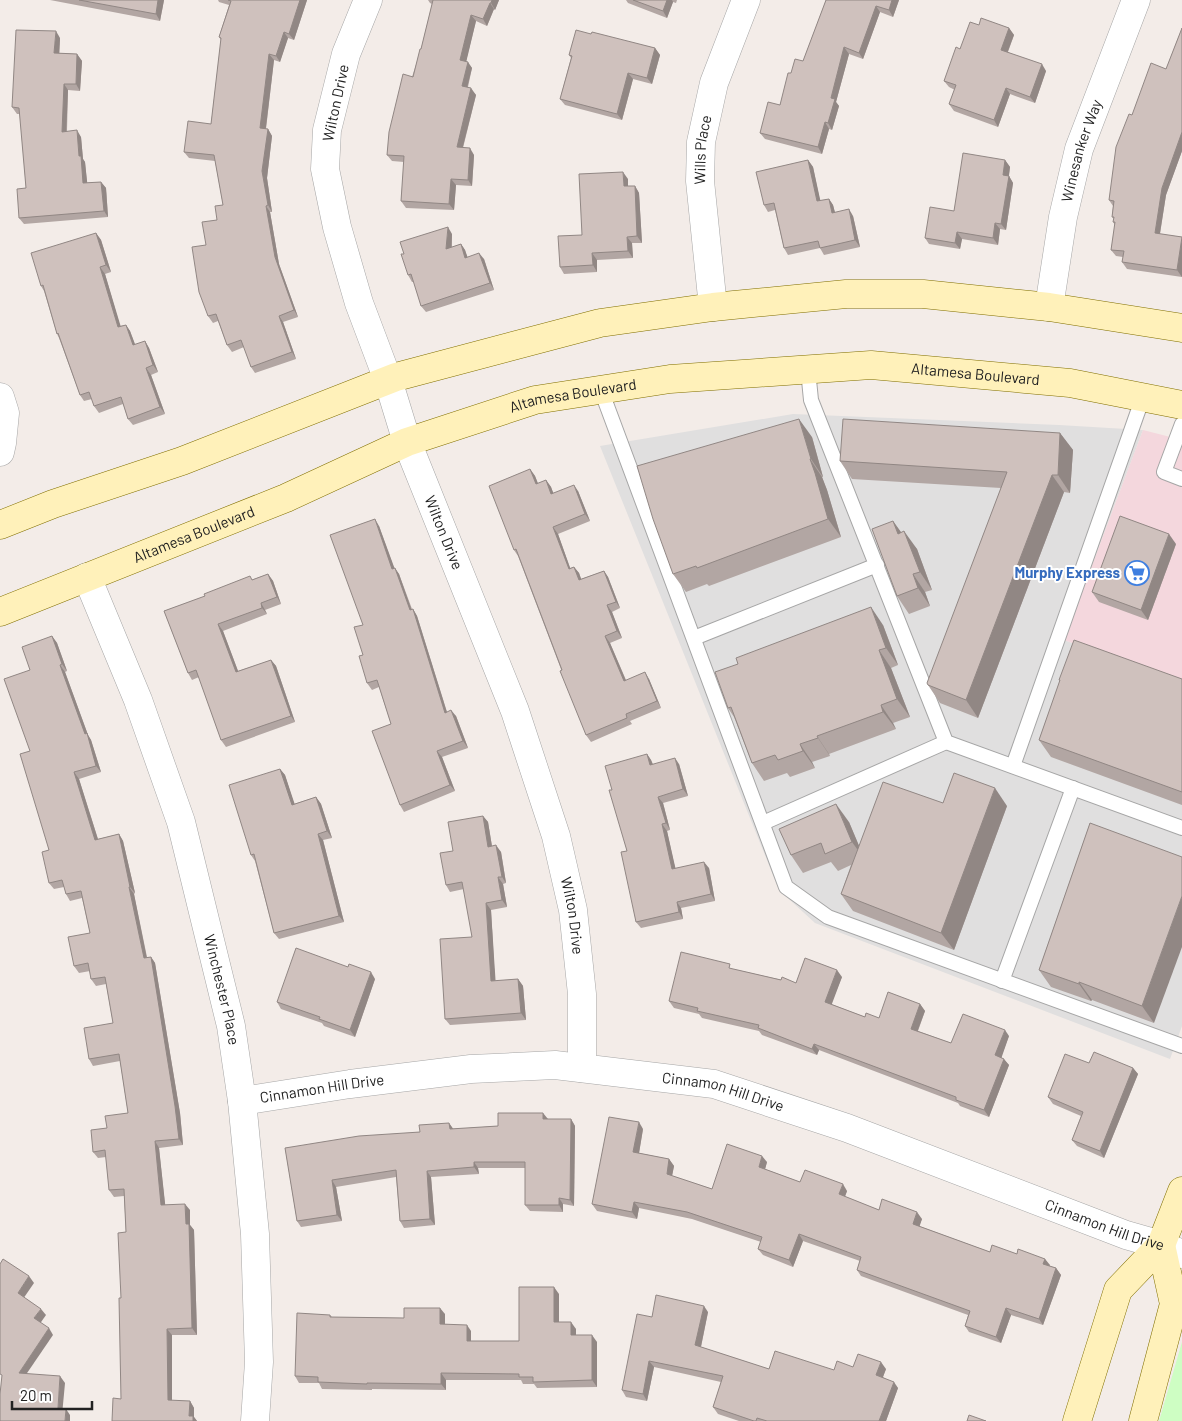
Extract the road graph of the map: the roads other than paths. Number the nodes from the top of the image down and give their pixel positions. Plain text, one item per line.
1 (368, 0) edge
2 (746, 0) edge
3 (1136, 0) edge
4 (714, 307) junction
5 (1049, 307) junction
6 (1182, 328) edge
7 (808, 370) junction
8 (388, 380) junction
9 (601, 390) junction
10 (0, 397) edge
11 (1143, 397) junction
12 (1182, 405) edge
13 (1182, 424) edge
14 (407, 442) junction
15 (0, 452) edge
16 (1182, 478) edge
17 (0, 525) edge
18 (876, 565) junction
19 (87, 578) junction
20 (0, 612) edge
21 (694, 638) junction
22 (946, 742) junction
23 (1014, 766) junction
24 (1073, 788) junction
25 (763, 823) junction
26 (1182, 828) edge
27 (1002, 981) junction
28 (1182, 1046) edge
29 (582, 1068) junction
30 (242, 1101) junction
31 (1182, 1191) edge
32 (1172, 1249) edge
33 (255, 1421) edge
34 (1077, 1421) edge
35 (1143, 1421) edge

1 - 8 street, Wilton Drive
2 - 4 street, Wills Place
3 - 5 street, Winesanker Way
4 - 5 main road
4 - 8 main road
5 - 6 main road
7 - 9 main road, Altamesa Boulevard
7 - 11 main road, Altamesa Boulevard
7 - 18 lane
8 - 14 street, Wilton Drive
8 - 17 main road
9 - 14 main road, Altamesa Boulevard
9 - 21 lane
10 - 15 street
11 - 12 main road, Altamesa Boulevard
11 - 23 lane
13 - 16 lane
14 - 19 main road, Altamesa Boulevard
14 - 29 street, Wilton Drive
18 - 21 lane
18 - 22 lane
19 - 20 main road, Altamesa Boulevard
19 - 30 street, Winchester Place
21 - 25 lane
22 - 23 lane
22 - 25 lane
23 - 24 lane
24 - 26 lane
24 - 27 lane
25 - 27 lane
27 - 28 lane
29 - 30 street, Cinnamon Hill Drive
29 - 32 street, Cinnamon Hill Drive
30 - 33 street, Winchester Place
31 - 32 main road
32 - 34 main road
32 - 35 main road

